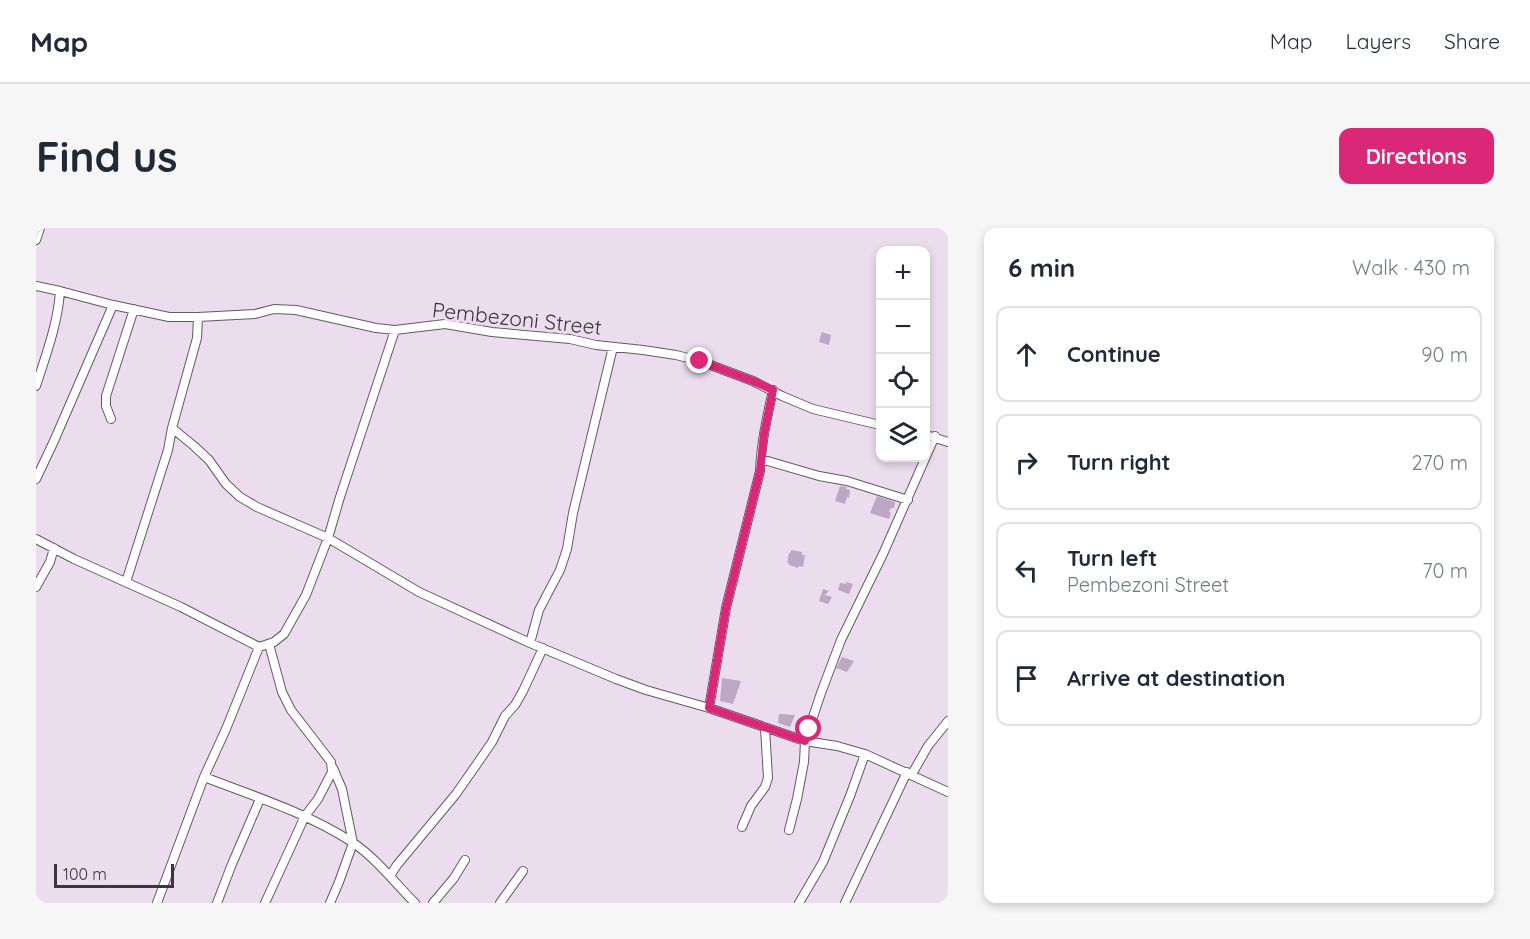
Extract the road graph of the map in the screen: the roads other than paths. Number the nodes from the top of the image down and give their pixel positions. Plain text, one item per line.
1 (40, 228) edge
2 (36, 240) edge
3 (36, 286) edge
4 (60, 291) junction
5 (113, 305) junction
6 (134, 309) junction
7 (198, 317) junction
8 (395, 330) junction
9 (613, 346) junction
10 (36, 386) edge
11 (773, 390) junction
12 (111, 419) dead end
13 (876, 424) edge
14 (172, 428) junction
15 (930, 436) edge
16 (934, 436) junction
17 (948, 442) edge
18 (761, 459) junction
19 (36, 479) edge
20 (908, 500) junction
21 (328, 538) junction
22 (36, 539) edge
23 (54, 548) junction
24 (126, 582) junction
25 (36, 587) edge
26 (530, 643) junction
27 (269, 644) junction
28 (259, 647) junction
29 (543, 648) junction
30 (709, 708) junction
31 (948, 721) edge
32 (765, 728) junction
33 (805, 741) junction
34 (865, 754) junction
35 (332, 767) junction
36 (909, 773) junction
37 (204, 777) junction
38 (948, 792) edge
39 (260, 799) junction
40 (305, 816) junction
41 (742, 827) dead end
42 (789, 830) dead end
43 (353, 843) junction
44 (465, 860) dead end
45 (524, 872) dead end
46 (390, 876) junction
47 (846, 901) edge
48 (157, 903) edge
49 (218, 903) edge
50 (265, 903) edge
51 (330, 903) edge
52 (415, 903) edge
53 (433, 903) edge
54 (500, 903) edge
55 (799, 903) edge
56 (856, 903) edge

1 - 2 street
3 - 4 street, Pembezoni Street
4 - 5 street, Pembezoni Street
4 - 10 street
5 - 6 street, Pembezoni Street
5 - 19 street
6 - 7 street, Pembezoni Street
6 - 12 street
7 - 8 street, Pembezoni Street
7 - 14 street
8 - 9 street, Pembezoni Street
8 - 21 street
9 - 11 street, Pembezoni Street
9 - 26 street
11 - 13 street, Pembezoni Street
11 - 18 street
14 - 21 street
14 - 24 street
15 - 16 street
16 - 17 street
16 - 20 street
18 - 20 street
18 - 30 street
20 - 33 street
21 - 26 street
21 - 27 street
22 - 23 street
23 - 24 street
23 - 25 street
24 - 28 street
26 - 29 street
27 - 28 street
27 - 35 street
28 - 37 street
29 - 30 street
29 - 46 street
30 - 32 street
31 - 36 street
32 - 33 street
32 - 41 street
33 - 34 street
33 - 42 street
34 - 36 street
34 - 55 street
35 - 40 street
35 - 43 street
36 - 38 street
36 - 47 street
37 - 39 street
37 - 48 street
39 - 40 street
39 - 49 street
40 - 43 street
40 - 50 street
43 - 46 street
43 - 51 street
44 - 53 street
45 - 54 street
46 - 52 street
47 - 56 street

